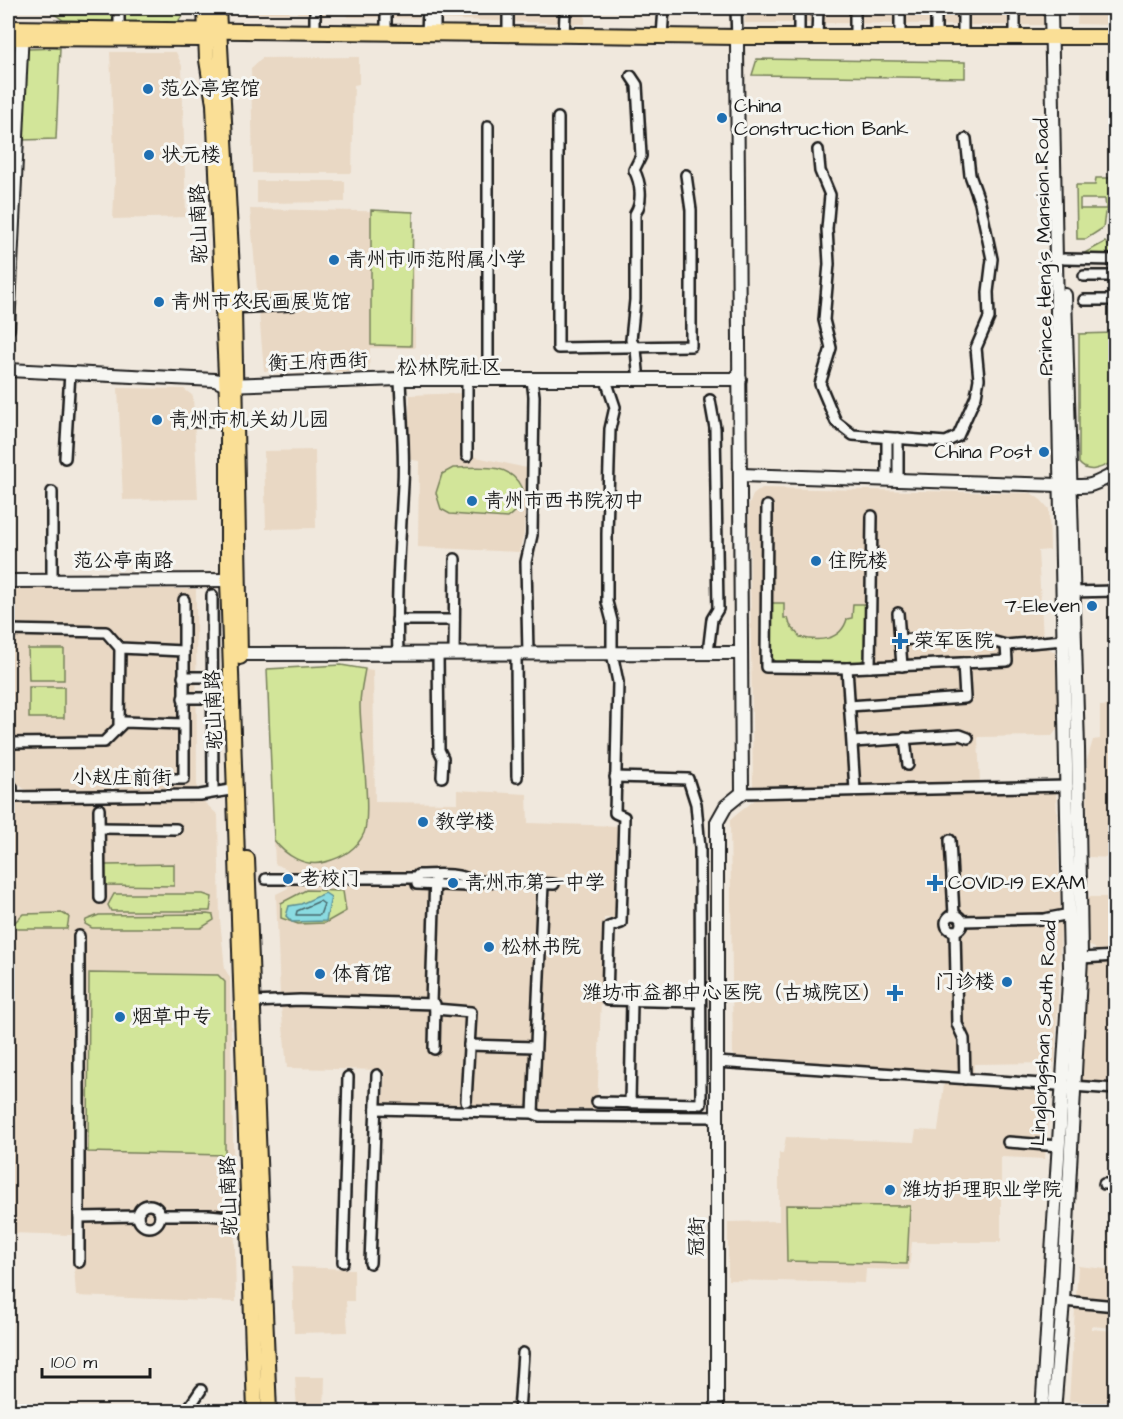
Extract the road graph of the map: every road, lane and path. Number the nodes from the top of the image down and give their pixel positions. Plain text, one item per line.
1 (115, 8) edge
2 (205, 8) edge
3 (218, 8) edge
4 (315, 8) edge
5 (428, 8) edge
6 (435, 8) edge
7 (664, 8) edge
8 (736, 8) edge
9 (818, 8) edge
10 (936, 8) edge
11 (963, 8) edge
12 (1015, 8) edge
13 (1051, 8) edge
14 (1059, 8) edge
15 (799, 10) dead end
16 (508, 12) dead end
17 (855, 13) dead end
18 (386, 14) dead end
19 (565, 14) dead end
20 (900, 14) dead end
21 (8, 28) edge
22 (119, 29) junction
23 (315, 32) junction
24 (22, 33) junction
25 (386, 33) junction
26 (431, 33) junction
27 (508, 34) junction
28 (213, 35) junction
29 (564, 35) junction
30 (662, 36) junction
31 (799, 37) junction
32 (817, 37) junction
33 (1116, 37) edge
34 (8, 38) edge
35 (855, 38) junction
36 (900, 38) junction
37 (936, 38) junction
38 (963, 38) junction
39 (1015, 38) junction
40 (737, 39) junction
41 (1054, 40) junction
42 (1116, 42) edge
43 (631, 76) dead end
44 (558, 118) dead end
45 (488, 126) dead end
46 (966, 139) dead end
47 (818, 150) dead end
48 (686, 175) dead end
49 (1064, 259) junction
50 (1116, 260) edge
51 (1084, 276) dead end
52 (1116, 276) edge
53 (1084, 300) dead end
54 (1116, 300) edge
55 (292, 305) dead end
56 (228, 308) junction
57 (8, 329) edge
58 (636, 349) junction
59 (8, 370) edge
60 (638, 371) dead end
61 (70, 372) junction
62 (400, 379) junction
63 (740, 379) junction
64 (467, 380) junction
65 (488, 380) junction
66 (532, 380) junction
67 (606, 380) junction
68 (231, 384) junction
69 (710, 400) dead end
70 (228, 421) junction
71 (182, 422) dead end
72 (886, 438) junction
73 (898, 438) junction
74 (467, 456) dead end
75 (65, 458) dead end
76 (1116, 473) edge
77 (741, 475) junction
78 (893, 480) junction
79 (1065, 485) junction
80 (52, 492) dead end
81 (767, 506) dead end
82 (872, 516) dead end
83 (455, 559) dead end
84 (234, 580) junction
85 (8, 581) edge
86 (52, 581) junction
87 (1116, 591) edge
88 (1068, 592) junction
89 (212, 594) dead end
90 (184, 600) dead end
91 (898, 613) dead end
92 (397, 620) junction
93 (454, 620) junction
94 (8, 630) edge
95 (900, 639) junction
96 (1064, 640) junction
97 (1006, 645) junction
98 (120, 648) junction
99 (183, 651) junction
100 (612, 653) junction
101 (708, 653) junction
102 (741, 653) junction
103 (236, 654) junction
104 (398, 654) junction
105 (438, 654) junction
106 (454, 654) junction
107 (522, 654) junction
108 (963, 663) junction
109 (902, 666) junction
110 (870, 667) junction
111 (847, 668) junction
112 (183, 677) junction
113 (213, 677) junction
114 (217, 691) junction
115 (183, 698) junction
116 (849, 706) junction
117 (119, 724) junction
118 (183, 724) junction
119 (905, 738) junction
120 (968, 738) dead end
121 (853, 742) junction
122 (8, 743) edge
123 (908, 765) dead end
124 (442, 777) dead end
125 (517, 777) dead end
126 (615, 777) junction
127 (169, 779) dead end
128 (8, 784) edge
129 (1068, 786) junction
130 (213, 788) dead end
131 (236, 789) junction
132 (855, 790) junction
133 (742, 793) junction
134 (10, 796) edge
135 (99, 809) dead end
136 (99, 828) junction
137 (176, 829) dead end
138 (950, 840) dead end
139 (435, 875) junction
140 (416, 878) junction
141 (266, 879) dead end
142 (472, 881) junction
143 (543, 884) junction
144 (554, 884) dead end
145 (434, 885) junction
146 (100, 898) dead end
147 (1070, 914) junction
148 (954, 915) junction
149 (963, 921) junction
150 (955, 931) junction
151 (79, 936) dead end
152 (1116, 956) edge
153 (1081, 958) junction
154 (632, 1001) junction
155 (253, 1002) junction
156 (700, 1002) junction
157 (433, 1006) junction
158 (469, 1045) junction
159 (536, 1047) junction
160 (434, 1049) dead end
161 (717, 1062) junction
162 (377, 1075) dead end
163 (348, 1077) dead end
164 (965, 1078) junction
165 (1069, 1085) junction
166 (1116, 1089) edge
167 (466, 1101) dead end
168 (597, 1102) dead end
169 (630, 1103) junction
170 (376, 1109) junction
171 (533, 1113) junction
172 (717, 1118) junction
173 (1008, 1142) dead end
174 (1059, 1146) junction
175 (1104, 1184) dead end
176 (1116, 1184) edge
177 (160, 1215) junction
178 (138, 1216) junction
179 (79, 1217) junction
180 (249, 1219) junction
181 (79, 1262) dead end
182 (343, 1262) dead end
183 (370, 1263) dead end
184 (1063, 1301) junction
185 (1116, 1306) edge
186 (523, 1353) dead end
187 (201, 1390) dead end
188 (186, 1412) edge
189 (255, 1412) edge
190 (268, 1412) edge
191 (519, 1412) edge
192 (717, 1412) edge
193 (1042, 1412) edge
194 (1054, 1412) edge

1 - 22 street
2 - 28 main road, 驼山南路
3 - 28 main road, 驼山南路
4 - 23 street
5 - 26 street
6 - 26 street
7 - 30 street
8 - 40 street
9 - 32 street
10 - 37 street
11 - 38 street
12 - 39 street
13 - 41 street, Prince Heng's Mansion Road
14 - 41 street, Prince Heng's Mansion Road
15 - 31 street
16 - 27 street
17 - 35 street
18 - 25 street
19 - 29 street
20 - 36 street
21 - 24 main road
22 - 24 main road
22 - 28 main road
23 - 25 main road
23 - 28 main road
24 - 28 main road
24 - 34 main road
24 - 57 street
25 - 26 main road
26 - 27 main road
27 - 29 main road
28 - 40 main road
28 - 56 main road, 驼山南路
29 - 30 main road
30 - 40 main road
31 - 32 main road
31 - 40 main road
32 - 35 main road
33 - 41 main road
35 - 36 main road
36 - 37 main road
37 - 38 main road
38 - 39 main road
39 - 41 main road
40 - 41 main road
40 - 63 street
41 - 42 main road
41 - 49 street, Prince Heng's Mansion Road
41 - 79 street, Prince Heng's Mansion Road
43 - 58 street
44 - 58 street
45 - 65 street
46 - 73 street
47 - 72 street
48 - 58 street
49 - 50 street
49 - 79 street, Prince Heng's Mansion Road
51 - 52 street
53 - 54 street
55 - 56 street
56 - 68 main road, 驼山南路
58 - 60 street
59 - 61 street, 衡王府西街
61 - 68 street, 衡王府西街
61 - 75 street
62 - 64 street, 衡王府西街
62 - 68 street, 衡王府西街
62 - 92 street
63 - 67 street, 衡王府西街
63 - 77 street
64 - 65 street, 衡王府西街
64 - 74 street
65 - 66 street, 衡王府西街
66 - 67 street, 衡王府西街
66 - 107 street
67 - 100 street
68 - 70 main road, 驼山南路
68 - 84 main road, 驼山南路
69 - 101 street
70 - 71 street
70 - 84 main road, 驼山南路
72 - 73 street
72 - 78 street
73 - 78 street
76 - 79 street
77 - 78 street
77 - 102 street
78 - 79 street
79 - 88 street, Linglongshan South Road
80 - 86 street
81 - 111 street
82 - 110 street
83 - 93 street
84 - 86 street, 范公亭南路
84 - 103 main road, 驼山南路
85 - 86 street, 范公亭南路
87 - 88 street
88 - 96 street, Linglongshan South Road
88 - 153 street, Linglongshan South Road
89 - 113 street
90 - 99 street
91 - 95 street
92 - 93 street
92 - 104 street
93 - 106 street
94 - 98 street
95 - 97 street
95 - 109 street
96 - 97 street
96 - 129 street, Linglongshan South Road
97 - 108 street
98 - 99 street
98 - 117 street
99 - 112 street
100 - 101 street
100 - 107 street
100 - 126 street
101 - 102 street
102 - 133 street
103 - 104 street
103 - 131 main road, 驼山南路
103 - 155 main road, 驼山南路
104 - 105 street
105 - 106 street
105 - 124 street
106 - 107 street
107 - 125 street
108 - 109 street
108 - 116 street
109 - 110 street
110 - 111 street
111 - 116 street
112 - 113 street
112 - 115 street
113 - 114 street
114 - 115 street
114 - 130 street
115 - 118 street
116 - 121 street
117 - 118 street
117 - 122 street
118 - 127 street
119 - 120 street
119 - 121 street
119 - 123 street
121 - 132 street
126 - 154 street
126 - 156 street
128 - 134 street
129 - 132 street
129 - 147 street, Linglongshan South Road
131 - 134 street, 小赵庄前街
131 - 180 main road, 驼山南路
132 - 133 street
133 - 161 street, 冠街
135 - 136 street
136 - 137 street
136 - 146 street
138 - 148 street
139 - 140 street
139 - 142 street
139 - 145 street
140 - 141 street
140 - 145 street
142 - 143 street
142 - 145 street
143 - 144 street
143 - 159 street
145 - 157 street
147 - 149 street
147 - 165 street, Linglongshan South Road
148 - 149 street
148 - 150 street
149 - 150 street
150 - 164 street
151 - 179 street
152 - 153 street
153 - 165 street, Linglongshan South Road
154 - 156 street
154 - 169 street
155 - 157 street
155 - 190 main road, 驼山南路
156 - 169 street
157 - 158 street
157 - 160 street
158 - 159 street
158 - 167 street
159 - 171 street
161 - 164 street
161 - 172 street, 冠街
162 - 170 street
163 - 182 street
164 - 165 street
165 - 166 street
165 - 174 street, Linglongshan South Road
165 - 184 street, Linglongshan South Road
168 - 169 street
170 - 171 street
170 - 183 street
171 - 172 street
172 - 192 street, 冠街
173 - 174 street
174 - 193 street, Linglongshan South Road
175 - 176 street
177 - 178 street
177 - 178 street
177 - 180 street
178 - 179 street
179 - 181 street
180 - 189 main road, 驼山南路
184 - 185 street
184 - 194 street, Linglongshan South Road
186 - 191 street
187 - 188 street

